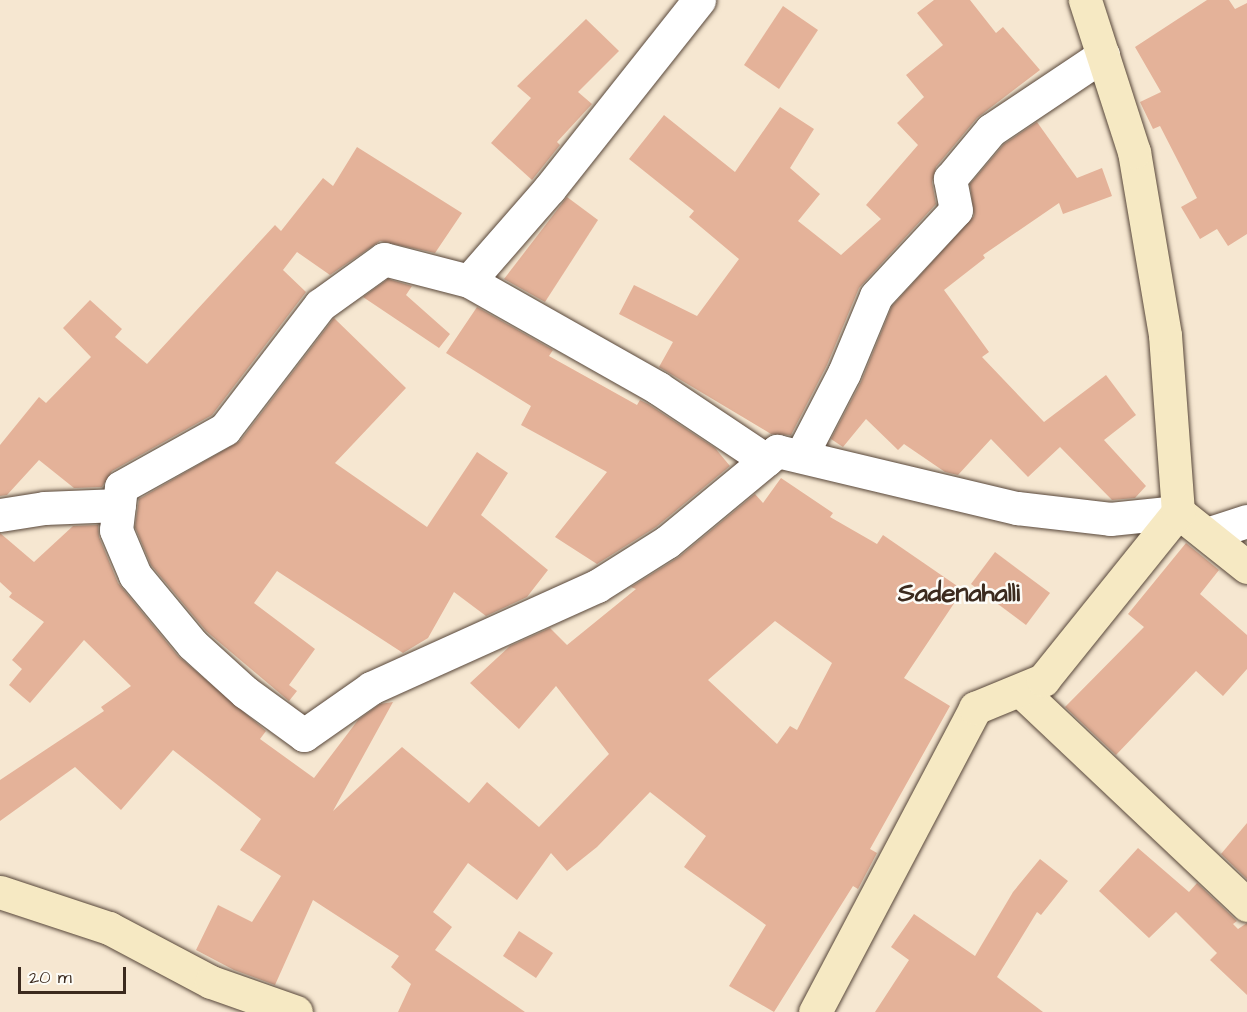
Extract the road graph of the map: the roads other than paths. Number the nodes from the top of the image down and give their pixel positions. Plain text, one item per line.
1 (699, 0) edge
2 (1085, 0) edge
3 (1103, 55) junction
4 (469, 281) junction
5 (801, 456) junction
6 (766, 460) junction
7 (119, 505) junction
8 (1178, 512) junction
9 (0, 515) edge
10 (1247, 521) edge
11 (1207, 534) junction
12 (1247, 567) edge
13 (1022, 692) junction
14 (0, 892) edge
15 (1247, 905) edge
16 (296, 1012) edge
17 (815, 1012) edge

1 - 4 street
2 - 3 street
3 - 5 street
3 - 8 street
4 - 6 street
4 - 7 street
5 - 6 street
5 - 8 street
6 - 7 street
7 - 9 street
8 - 11 street
8 - 13 street
10 - 11 street
11 - 12 street
13 - 15 street
13 - 17 street
14 - 16 street

